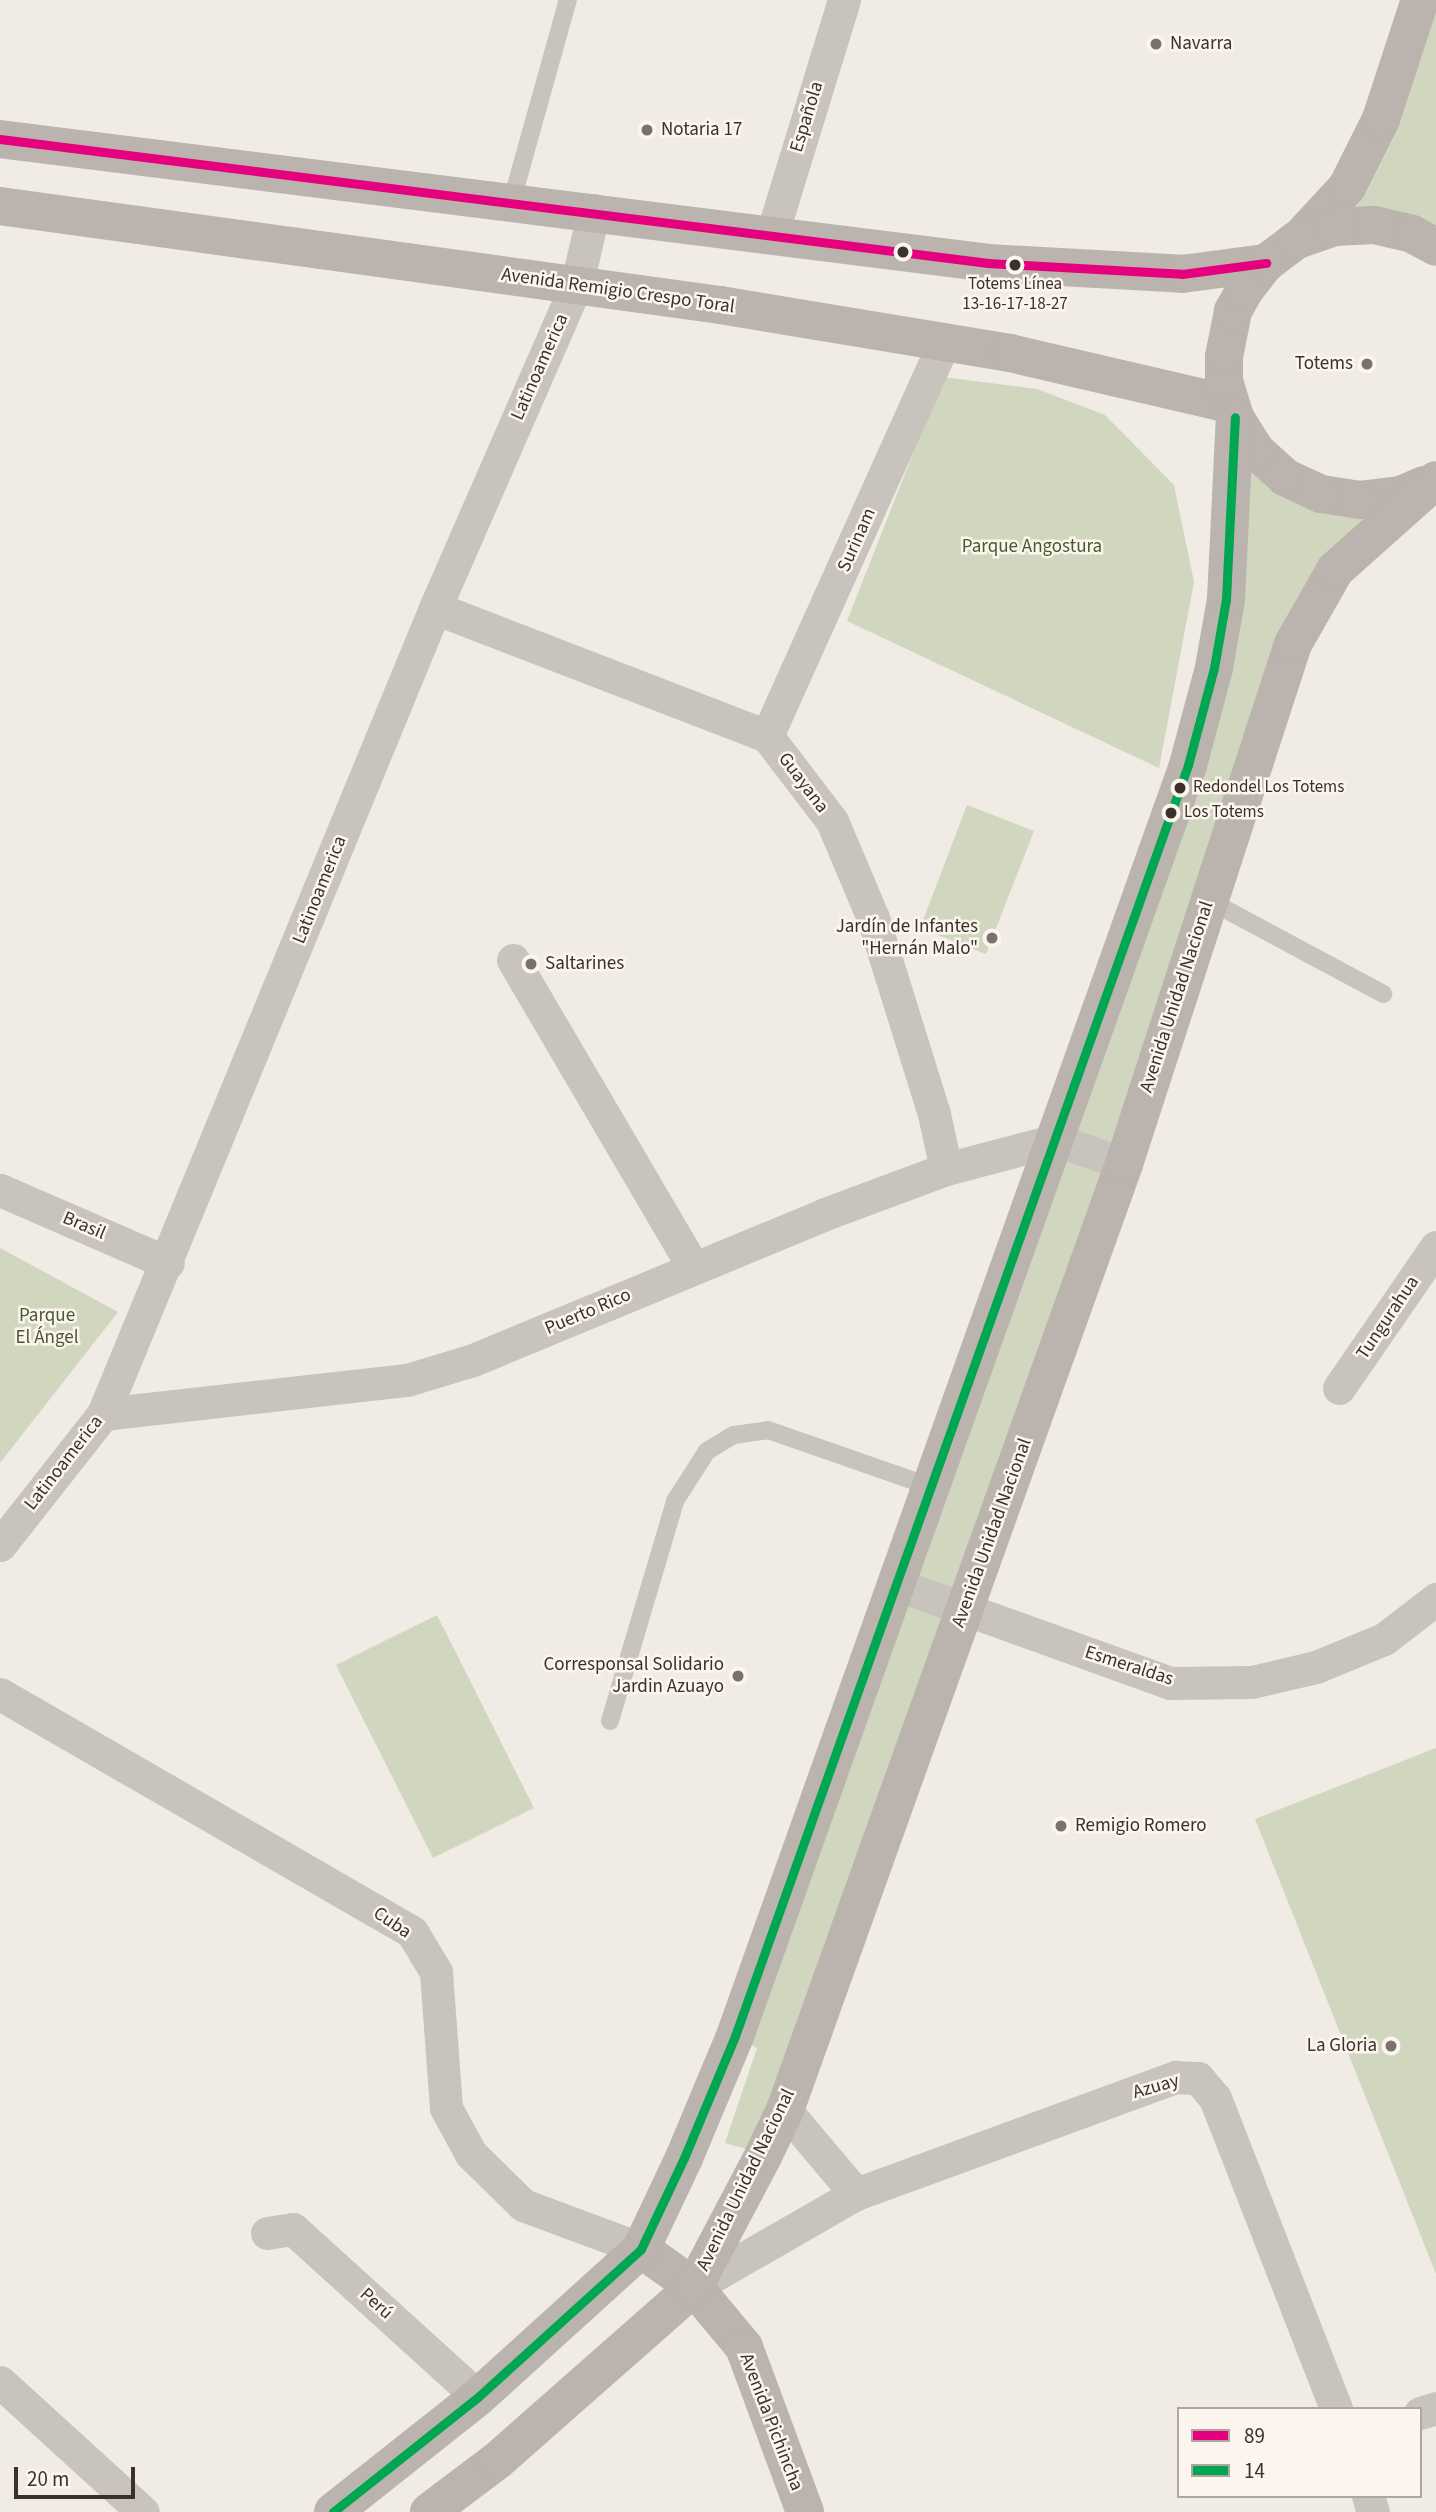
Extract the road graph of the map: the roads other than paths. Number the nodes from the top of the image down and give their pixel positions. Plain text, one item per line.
1 (568, 0) edge
2 (844, 0) edge
3 (1420, 0) edge
4 (0, 139) edge
5 (512, 200) junction
6 (0, 206) edge
7 (594, 210) junction
8 (772, 234) junction
9 (1297, 240) junction
10 (1436, 247) edge
11 (1266, 263) junction
12 (577, 283) junction
13 (944, 342) junction
14 (1233, 410) junction
15 (1436, 479) edge
16 (435, 608) junction
17 (767, 736) junction
18 (1208, 900) junction
19 (513, 960) dead end
20 (1383, 994) dead end
21 (1056, 1140) junction
22 (1124, 1164) junction
23 (946, 1169) junction
24 (0, 1190) edge
25 (1436, 1247) edge
26 (168, 1263) junction
27 (694, 1268) junction
28 (1339, 1388) dead end
29 (103, 1414) junction
30 (932, 1487) junction
31 (0, 1545) edge
32 (898, 1584) junction
33 (1436, 1600) edge
34 (965, 1608) junction
35 (0, 1694) edge
36 (610, 1721) dead end
37 (785, 2110) junction
38 (856, 2193) junction
39 (267, 2233) dead end
40 (641, 2249) junction
41 (694, 2287) junction
42 (0, 2382) edge
43 (478, 2397) junction
44 (1335, 2407) edge
45 (143, 2512) edge
46 (333, 2512) edge
47 (429, 2512) edge
48 (805, 2512) edge

1 - 5 lane
2 - 8 street, Española
3 - 9 main road
4 - 5 main road
5 - 7 main road
6 - 12 main road, Avenida Remigio Crespo Toral
7 - 8 main road
7 - 12 street, Latinoamerica
8 - 11 main road
9 - 10 main road
9 - 11 main road
11 - 14 main road
12 - 13 main road, Avenida Remigio Crespo Toral
12 - 16 street, Latinoamerica
13 - 14 main road, Avenida Remigio Crespo Toral
13 - 17 street, Surinam
14 - 15 main road
14 - 21 main road
15 - 18 main road, Avenida Unidad Nacional
16 - 17 street, Guayana
16 - 26 street, Latinoamerica
17 - 23 street, Guayana
18 - 20 lane
18 - 22 main road, Avenida Unidad Nacional
19 - 27 street
21 - 22 street
21 - 23 street, Puerto Rico
21 - 30 main road
22 - 34 main road, Avenida Unidad Nacional
23 - 27 street, Puerto Rico
24 - 26 street, Brasil
25 - 28 street, Tungurahua
26 - 29 street, Latinoamerica
27 - 29 street, Puerto Rico
29 - 31 street, Latinoamerica
30 - 32 main road
30 - 36 lane
32 - 34 street, Esmeraldas
32 - 40 main road
33 - 34 street, Esmeraldas
34 - 37 main road, Avenida Unidad Nacional
35 - 40 street, Cuba
37 - 38 street
37 - 41 main road, Avenida Unidad Nacional
38 - 41 street, Azuay
38 - 44 street, Azuay
39 - 43 street, Perú
40 - 41 main road, Avenida Pichincha
40 - 43 main road
41 - 47 main road, Avenida Unidad Nacional
41 - 48 main road, Avenida Pichincha
42 - 45 street
43 - 46 main road

